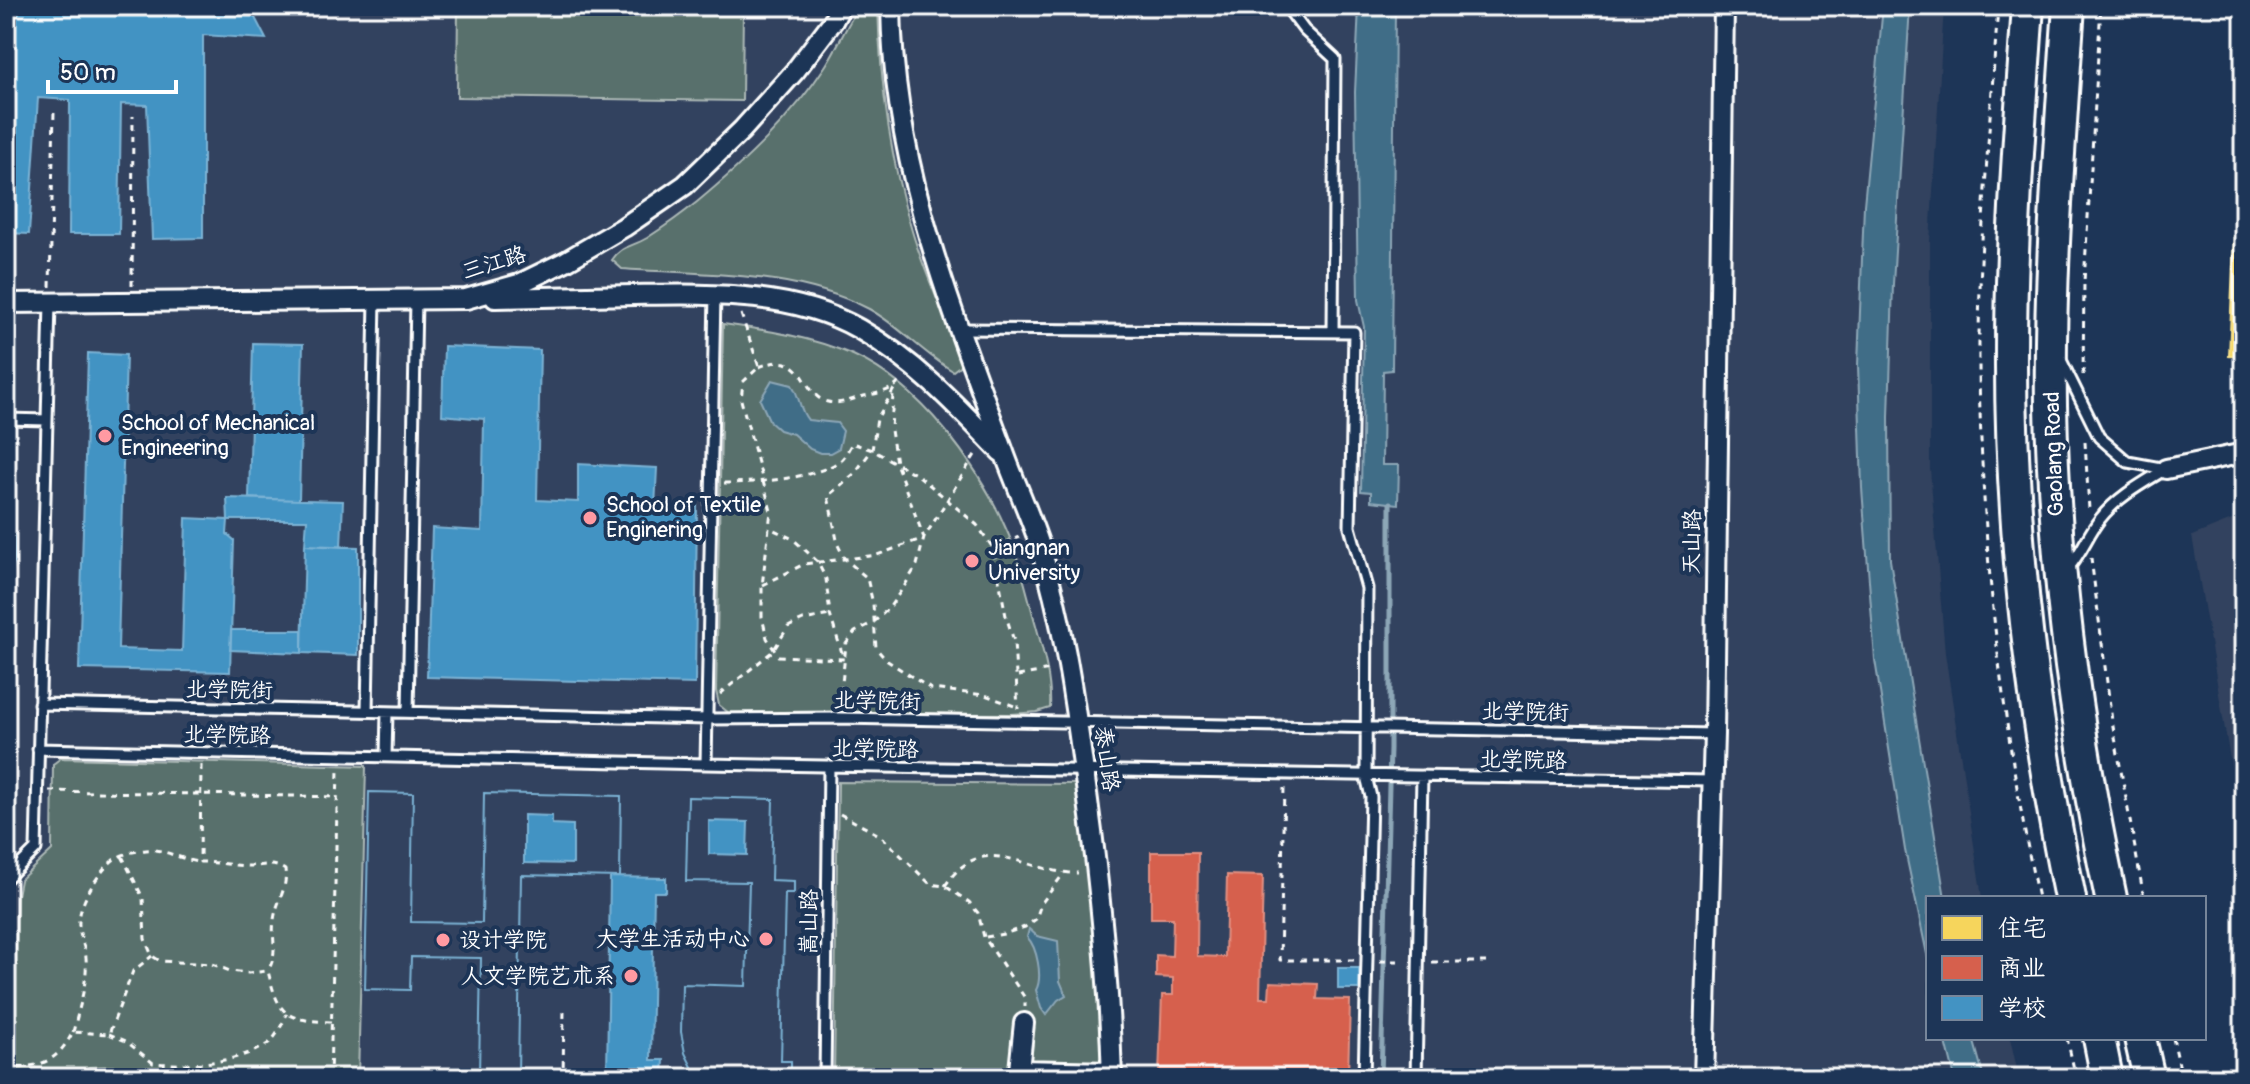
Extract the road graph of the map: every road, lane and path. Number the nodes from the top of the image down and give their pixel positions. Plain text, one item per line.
1 (841, 6) edge
2 (891, 6) edge
3 (1286, 6) edge
4 (1724, 6) edge
5 (2028, 6) edge
6 (2069, 6) edge
7 (54, 111) dead end
8 (133, 116) dead end
9 (715, 294) junction
10 (734, 296) junction
11 (375, 299) junction
12 (416, 299) junction
13 (466, 299) junction
14 (132, 302) junction
15 (6, 303) edge
16 (50, 303) junction
17 (960, 329) junction
18 (1333, 332) junction
19 (2051, 336) junction
20 (759, 367) junction
21 (914, 367) junction
22 (894, 389) junction
23 (6, 419) edge
24 (47, 420) junction
25 (986, 436) junction
26 (872, 450) junction
27 (2244, 453) edge
28 (1006, 457) junction
29 (896, 463) junction
30 (2166, 469) junction
31 (763, 482) junction
32 (712, 483) junction
33 (947, 500) junction
34 (770, 528) junction
35 (1034, 531) junction
36 (924, 538) junction
37 (993, 548) junction
38 (844, 558) junction
39 (817, 561) junction
40 (2061, 575) junction
41 (762, 586) junction
42 (830, 615) junction
43 (874, 622) junction
44 (773, 651) junction
45 (844, 659) junction
46 (1069, 667) junction
47 (1018, 676) junction
48 (39, 704) junction
49 (707, 704) junction
50 (1018, 707) junction
51 (367, 711) junction
52 (387, 712) junction
53 (408, 712) junction
54 (839, 718) junction
55 (707, 719) junction
56 (1019, 721) junction
57 (1077, 722) junction
58 (1366, 727) junction
59 (1714, 734) junction
60 (38, 749) junction
61 (202, 753) junction
62 (339, 756) junction
63 (386, 756) junction
64 (706, 764) junction
65 (829, 766) junction
66 (1084, 771) junction
67 (1284, 774) junction
68 (1366, 776) junction
69 (1422, 776) junction
70 (1711, 781) junction
71 (38, 791) junction
72 (201, 793) junction
73 (337, 797) junction
74 (829, 807) junction
75 (122, 856) junction
76 (200, 862) junction
77 (1098, 871) junction
78 (1064, 873) junction
79 (6, 879) edge
80 (945, 886) junction
81 (2070, 896) edge
82 (2111, 896) edge
83 (984, 937) junction
84 (152, 956) junction
85 (1367, 960) junction
86 (1418, 962) junction
87 (1488, 962) dead end
88 (268, 971) junction
89 (564, 1009) dead end
90 (287, 1014) junction
91 (331, 1022) junction
92 (1024, 1023) joint
93 (73, 1032) junction
94 (109, 1034) junction
95 (2067, 1040) edge
96 (2099, 1040) edge
97 (2140, 1040) edge
98 (2173, 1040) edge
99 (6, 1067) edge
100 (1112, 1075) edge
101 (330, 1078) edge
102 (563, 1078) edge
103 (825, 1078) edge
104 (1364, 1078) edge
105 (1416, 1078) edge
106 (1704, 1078) edge
107 (2076, 1078) edge
108 (2107, 1078) edge
109 (2149, 1078) edge
110 (2182, 1078) edge

1 - 13 street, 三江路
2 - 17 street, 泰山路
3 - 18 lane
4 - 59 street, 天山路
5 - 81 main road, Gaolang Road
6 - 19 main road, Gaolang Road
7 - 16 path
8 - 14 path
9 - 10 street
9 - 13 street
9 - 32 lane
10 - 20 path
10 - 21 street
11 - 12 street, 三江路
11 - 14 street, 三江路
11 - 51 lane
12 - 13 street, 三江路
12 - 53 lane
14 - 16 street, 三江路
15 - 16 street, 三江路
16 - 24 lane
17 - 18 lane
17 - 28 street, 泰山路
18 - 58 lane
19 - 30 lane
19 - 40 main road, Gaolang Road
20 - 22 path
20 - 31 path
21 - 22 path
21 - 25 street
22 - 26 path
22 - 29 path
23 - 24 lane
24 - 48 lane
25 - 28 street
25 - 33 path
26 - 29 path
26 - 31 path
26 - 38 path
27 - 30 street
28 - 35 street, 泰山路
29 - 33 path
29 - 36 path
30 - 40 lane
31 - 32 path
31 - 34 path
32 - 49 lane
33 - 36 path
33 - 37 path
34 - 39 path
34 - 41 path
35 - 37 path
35 - 46 street, 泰山路
36 - 38 path
36 - 43 path
37 - 47 path
38 - 39 path
38 - 43 path
39 - 41 path
39 - 42 path
40 - 82 main road, Gaolang Road
41 - 44 path
42 - 44 path
42 - 45 path
43 - 45 path
43 - 50 path
44 - 45 path
44 - 49 path
45 - 54 path
46 - 47 path
46 - 57 street, 泰山路
47 - 50 path
48 - 51 lane, 北学院街
48 - 60 lane
49 - 55 lane
50 - 56 path
51 - 52 lane, 北学院街
52 - 53 lane, 北学院街
52 - 63 lane
53 - 55 lane, 北学院街
54 - 55 lane, 北学院街
54 - 56 lane, 北学院街
55 - 64 lane
56 - 57 lane, 北学院街
57 - 58 lane, 北学院街
57 - 66 street, 泰山路
58 - 59 lane, 北学院街
58 - 68 lane
59 - 70 street, 天山路
60 - 61 lane, 北学院路
60 - 71 lane
61 - 62 lane, 北学院路
61 - 72 path
62 - 63 lane, 北学院路
62 - 73 path
63 - 64 lane, 北学院路
64 - 65 lane, 北学院路
65 - 66 lane, 北学院路
65 - 74 lane, 嵩山路
66 - 67 lane, 北学院路
66 - 77 street, 泰山路
67 - 68 lane, 北学院路
67 - 85 path
68 - 69 lane, 北学院路
68 - 85 lane
69 - 70 lane, 北学院路
69 - 86 lane
70 - 106 street, 天山路
71 - 72 path
71 - 79 lane
72 - 73 path
72 - 76 path
73 - 91 path
74 - 80 path
74 - 103 lane, 嵩山路
75 - 76 path
75 - 84 path
75 - 93 path
76 - 88 path
77 - 78 path
77 - 100 street, 泰山路
78 - 80 path
78 - 83 path
80 - 83 path
83 - 92 path
84 - 88 path
84 - 94 path
85 - 86 path
85 - 104 lane
86 - 87 path
86 - 105 lane
88 - 90 path
89 - 102 path
90 - 91 path
90 - 94 path
91 - 101 path
92 - 100 street
93 - 94 path
93 - 99 path
95 - 107 path
96 - 108 main road
97 - 109 main road
98 - 110 path

